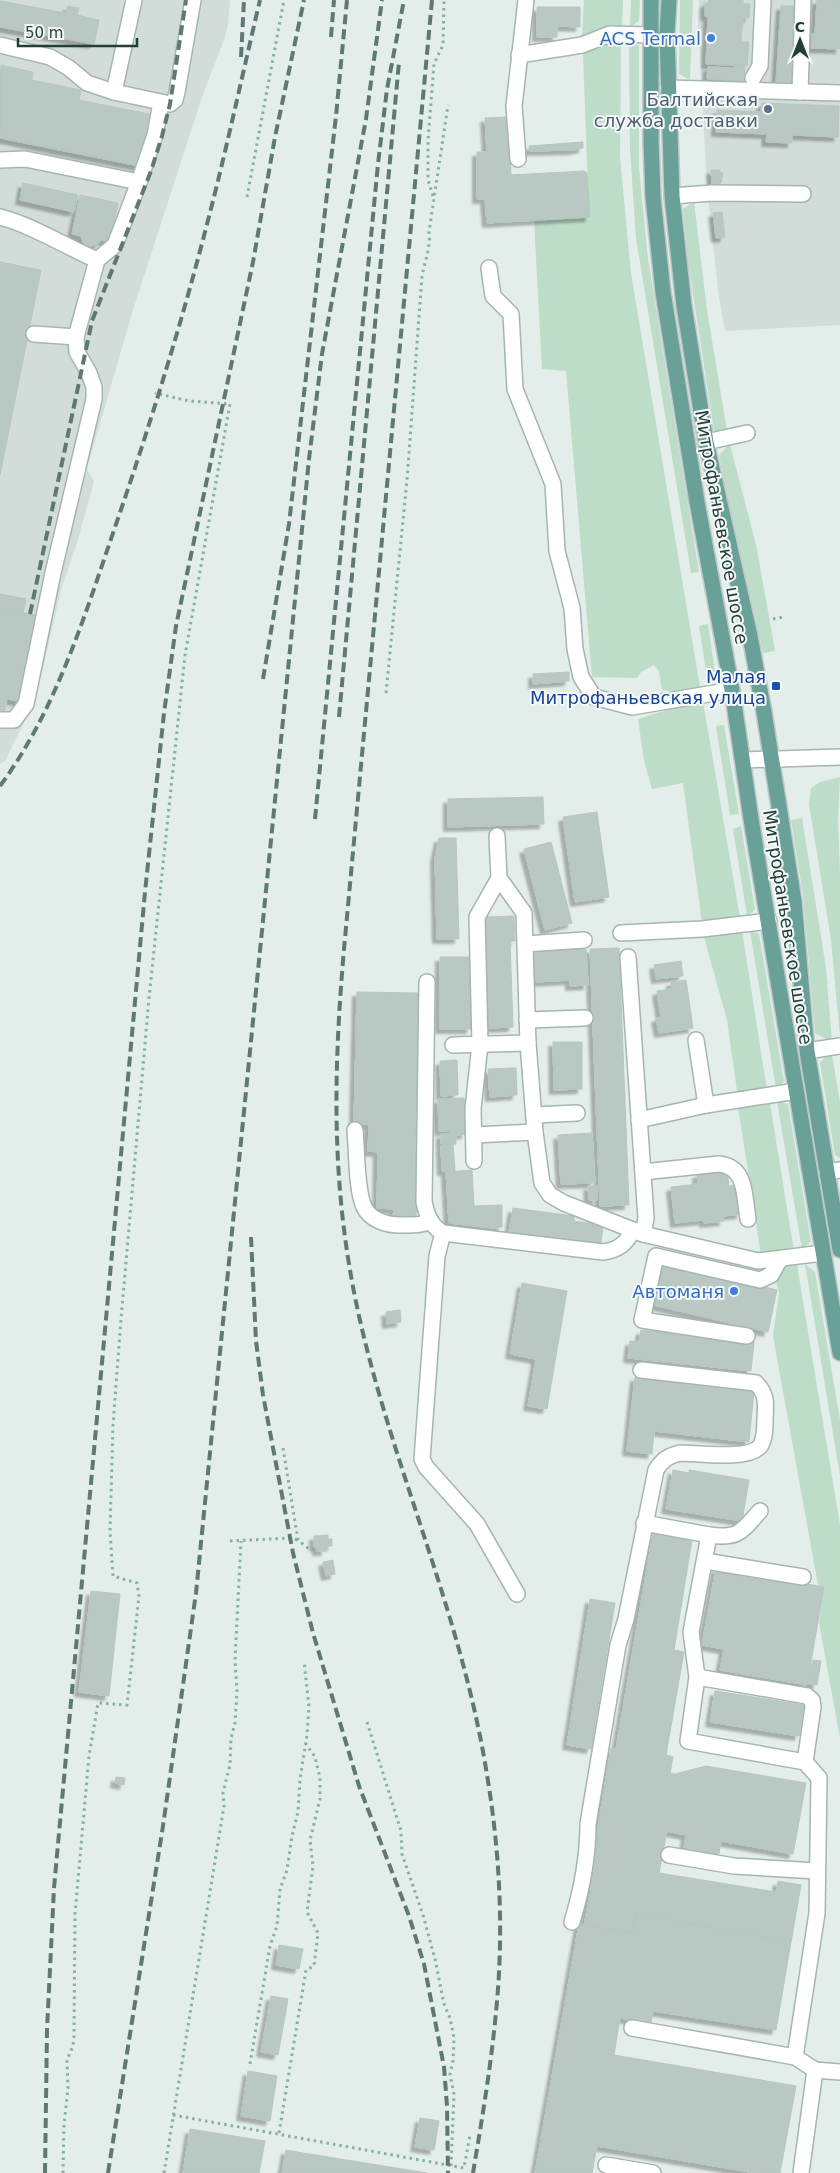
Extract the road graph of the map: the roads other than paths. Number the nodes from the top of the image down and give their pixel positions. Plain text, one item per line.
1 (134, 0) edge
2 (192, 0) edge
3 (526, 0) edge
4 (651, 0) edge
5 (669, 0) edge
6 (763, 0) edge
7 (803, 0) edge
8 (650, 35) junction
9 (0, 45) edge
10 (519, 54) junction
11 (754, 78) dead end
12 (668, 88) junction
13 (114, 92) junction
14 (800, 92) junction
15 (840, 92) edge
16 (161, 103) junction
17 (518, 159) dead end
18 (0, 160) edge
19 (139, 182) junction
20 (803, 194) dead end
21 (672, 196) junction
22 (0, 217) edge
23 (97, 260) junction
24 (489, 268) dead end
25 (34, 334) dead end
26 (76, 337) junction
27 (746, 433) dead end
28 (706, 442) junction
29 (732, 690) junction
30 (0, 720) edge
31 (840, 756) edge
32 (771, 759) junction
33 (742, 760) junction
34 (497, 836) dead end
35 (499, 878) junction
36 (769, 921) junction
37 (621, 932) dead end
38 (584, 940) dead end
39 (525, 944) junction
40 (628, 957) dead end
41 (427, 982) dead end
42 (585, 1018) dead end
43 (527, 1020) junction
44 (696, 1040) dead end
45 (528, 1043) junction
46 (453, 1044) dead end
47 (480, 1044) junction
48 (840, 1046) edge
49 (807, 1051) junction
50 (796, 1091) junction
51 (706, 1105) junction
52 (577, 1113) dead end
53 (534, 1115) junction
54 (639, 1120) junction
55 (355, 1130) dead end
56 (535, 1132) junction
57 (474, 1135) junction
58 (474, 1161) dead end
59 (834, 1171) edge
60 (643, 1172) junction
61 (748, 1218) dead end
62 (431, 1221) junction
63 (638, 1232) junction
64 (443, 1233) junction
65 (622, 1247) junction
66 (840, 1250) edge
67 (824, 1253) junction
68 (780, 1259) junction
69 (616, 1261) dead end
70 (746, 1336) dead end
71 (840, 1353) edge
72 (641, 1370) dead end
73 (760, 1511) dead end
74 (644, 1523) junction
75 (709, 1535) junction
76 (705, 1561) junction
77 (803, 1577) dead end
78 (517, 1594) dead end
79 (697, 1677) junction
80 (806, 1762) junction
81 (669, 1855) dead end
82 (818, 1871) junction
83 (572, 1922) dead end
84 (632, 2028) dead end
85 (796, 2056) junction
86 (815, 2070) junction
87 (840, 2072) edge
88 (606, 2165) dead end
89 (653, 2173) edge
90 (801, 2173) edge

1 - 13 street
2 - 16 street
3 - 10 street
4 - 8 main road, Митрофаньевское шоссе
5 - 12 main road, Митрофаньевское шоссе
6 - 11 street
7 - 14 street
8 - 10 street
8 - 29 main road, Митрофаньевское шоссе
9 - 13 street
10 - 17 street
12 - 14 street
12 - 21 main road, Митрофаньевское шоссе
13 - 16 street
14 - 15 street
16 - 19 street
18 - 19 street
19 - 23 street
20 - 21 street
21 - 28 main road, Митрофаньевское шоссе
22 - 23 street
23 - 26 street
24 - 29 street
25 - 26 street
26 - 30 street
27 - 28 street
28 - 32 main road, Митрофаньевское шоссе
29 - 33 main road, Митрофаньевское шоссе
31 - 32 street
32 - 33 street
32 - 49 main road, Митрофаньевское шоссе
33 - 36 main road, Митрофаньевское шоссе
34 - 35 street
35 - 39 street
35 - 47 street
36 - 37 street
36 - 50 main road, Митрофаньевское шоссе
38 - 39 street
39 - 43 street
40 - 54 street
41 - 62 street
42 - 43 street
43 - 45 street
44 - 51 street
45 - 47 street
45 - 53 street
46 - 47 street
47 - 57 street
48 - 49 street
49 - 59 main road, Митрофаньевское шоссе
50 - 51 street
50 - 67 main road, Митрофаньевское шоссе
51 - 54 street
52 - 53 street
53 - 56 street
54 - 60 street
55 - 62 street
56 - 57 street
56 - 63 street
57 - 58 street
59 - 66 main road, Митрофаньевское шоссе
60 - 61 street
60 - 63 street
62 - 64 street
63 - 65 street
63 - 68 street
64 - 65 street
64 - 78 street
65 - 69 street
67 - 68 street
67 - 71 main road, Митрофаньевское шоссе
68 - 70 street
72 - 74 street
73 - 75 street
74 - 75 street
74 - 83 street
75 - 76 street
76 - 77 street
76 - 79 street
79 - 80 street
79 - 80 street
80 - 82 street
81 - 82 street
82 - 85 street
84 - 85 street
85 - 86 street
86 - 87 street
86 - 90 street
88 - 89 street

